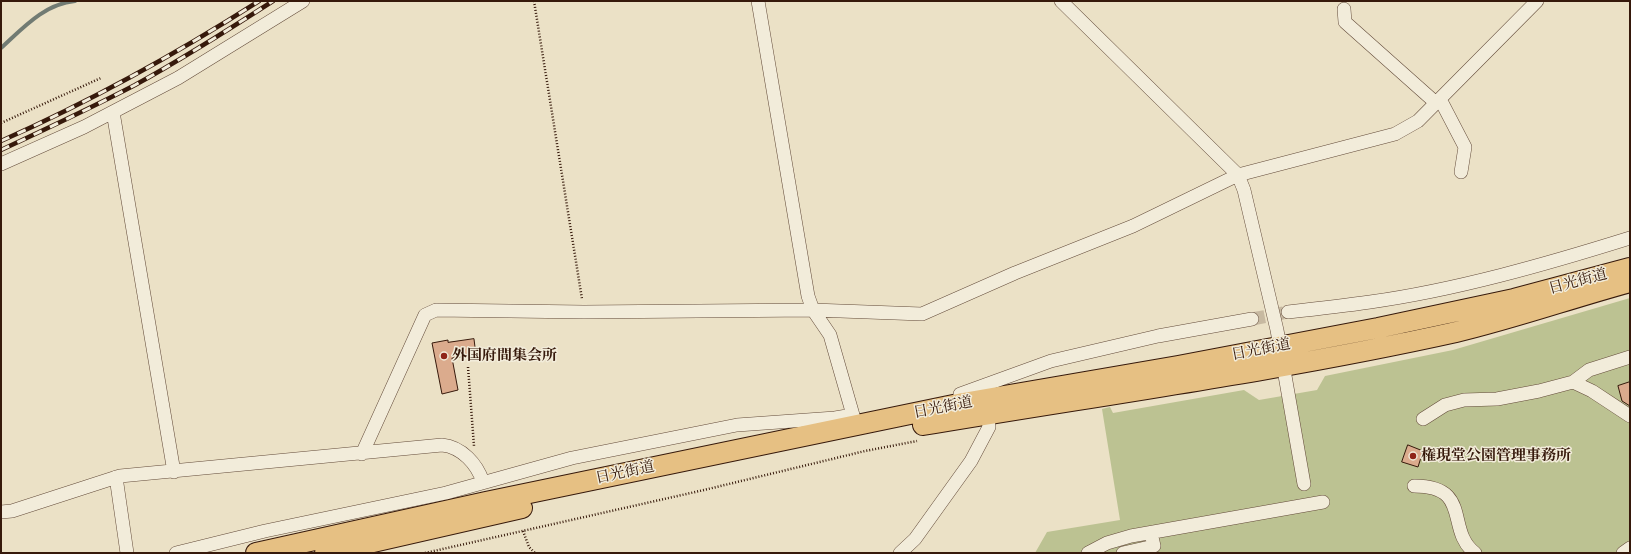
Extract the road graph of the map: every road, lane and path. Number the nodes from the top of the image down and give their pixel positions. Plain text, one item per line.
1 (303, 1) edge
2 (534, 1) edge
3 (758, 1) edge
4 (1061, 1) edge
5 (1537, 1) edge
6 (1344, 9) dead end
7 (101, 78) dead end
8 (1438, 101) junction
9 (113, 112) junction
10 (1, 123) edge
11 (1, 164) edge
12 (1461, 172) dead end
13 (1238, 175) junction
14 (1630, 238) edge
15 (1630, 268) edge
16 (1630, 282) edge
17 (813, 310) junction
18 (584, 312) junction
19 (1288, 312) tunnel mouth
20 (1252, 319) tunnel mouth
21 (1280, 347) junction
22 (1630, 357) edge
23 (468, 367) dead end
24 (1284, 367) junction
25 (1573, 382) junction
26 (962, 403) junction
27 (986, 407) junction
28 (1630, 416) edge
29 (1423, 419) dead end
30 (854, 420) junction
31 (919, 440) dead end
32 (362, 454) junction
33 (475, 465) junction
34 (174, 472) junction
35 (116, 477) junction
36 (484, 482) junction
37 (1304, 484) dead end
38 (1414, 486) dead end
39 (1324, 502) dead end
40 (1, 512) edge
41 (523, 531) junction
42 (1151, 533) junction
43 (1630, 548) edge
44 (127, 553) edge
45 (176, 553) edge
46 (256, 553) edge
47 (325, 553) edge
48 (425, 553) edge
49 (535, 553) edge
50 (900, 553) edge
51 (1088, 553) edge
52 (1123, 553) edge
53 (1475, 553) edge
54 (1622, 553) edge

1 - 9 street
2 - 18 path
3 - 17 street
4 - 13 street
5 - 8 street
6 - 8 street
7 - 10 path
8 - 12 street
8 - 13 street
9 - 11 street
9 - 34 street
13 - 17 street
13 - 21 street
14 - 19 street
15 - 21 highway, 日光街道
16 - 24 highway, 日光街道
17 - 18 street
17 - 30 street
18 - 32 street
20 - 26 street
21 - 24 street
21 - 27 highway, 日光街道
22 - 25 street
23 - 33 path
24 - 27 highway, 日光街道
24 - 37 street
25 - 28 street
25 - 29 street
26 - 27 highway, 日光街道
26 - 30 highway, 日光街道
27 - 47 highway, 日光街道
27 - 50 street
30 - 36 street
30 - 46 highway, 日光街道
31 - 41 path
32 - 33 street
32 - 34 street
33 - 36 street
34 - 35 street
35 - 40 street
35 - 44 street
36 - 45 street
38 - 53 street
39 - 42 street
41 - 48 path
41 - 49 path
42 - 51 street
42 - 52 street
43 - 54 street

